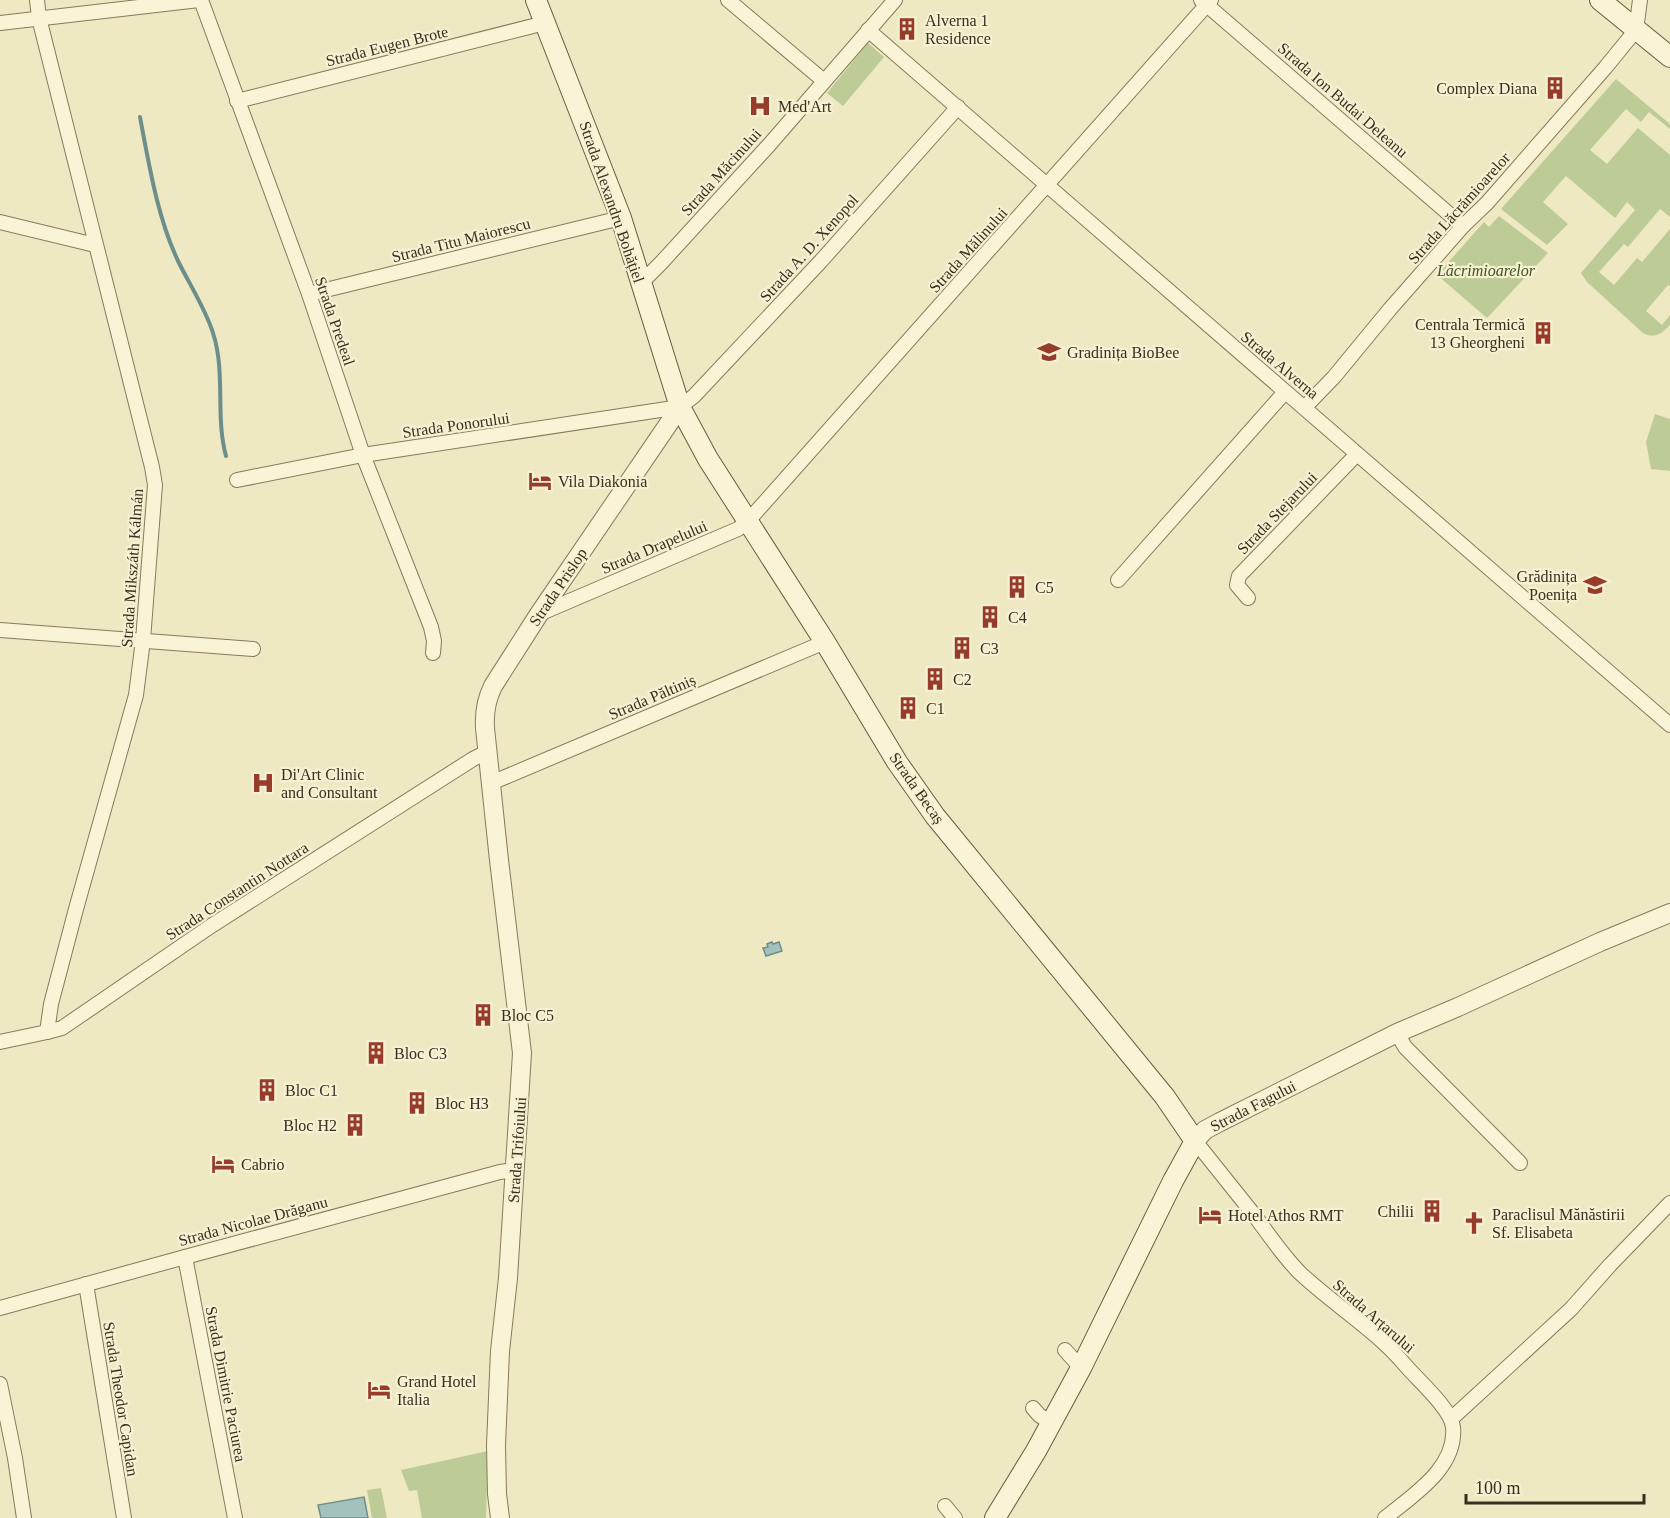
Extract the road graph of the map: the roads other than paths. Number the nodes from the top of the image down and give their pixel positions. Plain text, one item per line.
1 (37, 0) edge
2 (200, 0) edge
3 (536, 0) edge
4 (728, 0) edge
5 (895, 0) edge
6 (1600, 0) edge
7 (1640, 0) edge
8 (1206, 2) edge
9 (39, 18) junction
10 (0, 23) edge
11 (546, 23) junction
12 (868, 30) junction
13 (1636, 30) junction
14 (1670, 57) edge
15 (824, 81) junction
16 (237, 101) junction
17 (958, 107) junction
18 (1048, 185) junction
19 (621, 218) junction
20 (0, 222) edge
21 (1463, 226) junction
22 (95, 244) junction
23 (641, 283) junction
24 (309, 294) junction
25 (1285, 392) junction
26 (680, 407) junction
27 (1305, 407) junction
28 (1357, 454) junction
29 (363, 455) junction
30 (237, 480) dead end
31 (748, 521) junction
32 (1118, 580) dead end
33 (1248, 598) dead end
34 (539, 614) junction
35 (0, 630) edge
36 (143, 640) junction
37 (825, 642) junction
38 (253, 649) dead end
39 (433, 653) dead end
40 (1670, 725) edge
41 (487, 752) junction
42 (491, 783) junction
43 (1670, 913) edge
44 (47, 1032) junction
45 (1398, 1033) junction
46 (0, 1042) edge
47 (1195, 1141) junction
48 (1520, 1163) dead end
49 (515, 1170) junction
50 (1670, 1203) edge
51 (185, 1257) junction
52 (86, 1284) junction
53 (0, 1308) edge
54 (1065, 1350) dead end
55 (1082, 1368) junction
56 (0, 1384) edge
57 (1033, 1408) dead end
58 (1451, 1419) junction
59 (1051, 1423) junction
60 (945, 1506) dead end
61 (24, 1518) edge
62 (124, 1518) edge
63 (235, 1518) edge
64 (500, 1518) edge
65 (955, 1518) edge
66 (995, 1518) edge
67 (1385, 1518) edge

1 - 9 street, Strada Mikszáth Kálmán
2 - 9 street
2 - 16 street, Strada Predeal
3 - 11 main road, Strada Alexandru Bohățiel
4 - 15 street
5 - 12 street, Strada Măcinului
6 - 13 main road
7 - 13 street
8 - 18 street, Strada Mălinului
8 - 21 street, Strada Ion Budai Deleanu
9 - 10 street
9 - 22 street, Strada Mikszáth Kálmán
11 - 16 street, Strada Eugen Brote
11 - 19 main road, Strada Alexandru Bohățiel
12 - 15 street, Strada Măcinului
12 - 17 street, Strada Alverna
13 - 14 main road
13 - 21 street, Strada Lăcrămioarelor
15 - 23 street, Strada Măcinului
16 - 24 street, Strada Predeal
17 - 18 street, Strada Alverna
17 - 26 street, Strada A. D. Xenopol
18 - 25 street, Strada Alverna
18 - 31 street, Strada Mălinului
19 - 23 main road, Strada Alexandru Bohățiel
19 - 24 street, Strada Titu Maiorescu
20 - 22 street
21 - 27 street, Strada Lăcrămioarelor
22 - 36 street, Strada Mikszáth Kálmán
23 - 26 main road, Strada Alexandru Bohățiel
24 - 29 street, Strada Predeal
25 - 27 street, Strada Alverna
25 - 32 street
26 - 29 street, Strada Ponorului
26 - 31 main road, Strada Becaș
26 - 34 street, Strada Prislop
27 - 28 street, Strada Alverna
28 - 33 street, Strada Stejarului
28 - 40 street, Strada Alverna
29 - 30 street, Strada Ponorului
29 - 39 street, Strada Predeal
31 - 34 street, Strada Drapelului
31 - 37 main road, Strada Becaș
34 - 41 street, Strada Prislop
35 - 36 street
36 - 38 street
36 - 44 street, Strada Mikszáth Kálmán
37 - 42 street, Strada Păltiniș
37 - 47 main road, Strada Becaș
41 - 42 street, Strada Prislop
41 - 44 street, Strada Constantin Nottara
42 - 49 street, Strada Trifoiului
43 - 45 street, Strada Fagului
44 - 46 street, Strada Constantin Nottara
45 - 47 street, Strada Fagului
45 - 48 street
47 - 55 main road, Strada Fagului
47 - 58 street, Strada Arțarului
49 - 51 street, Strada Nicolae Drăganu
49 - 64 street, Strada Trifoiului
50 - 58 street
51 - 52 street, Strada Nicolae Drăganu
51 - 63 street, Strada Dimitrie Paciurea
52 - 53 street, Strada Nicolae Drăganu
52 - 62 street, Strada Theodor Capidan
54 - 55 street
55 - 59 main road, Strada Fagului
56 - 61 street
57 - 59 street
58 - 67 street
59 - 66 main road, Strada Fagului
60 - 65 street

